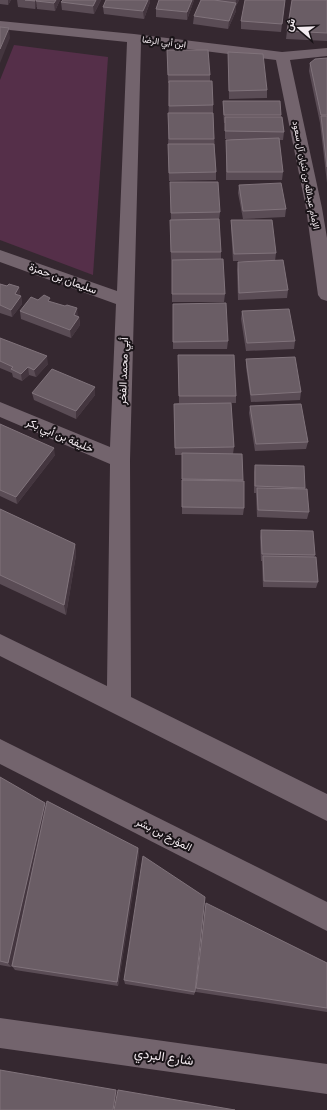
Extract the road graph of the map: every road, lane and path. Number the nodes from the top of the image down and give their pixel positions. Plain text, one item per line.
1 (0, 25) edge
2 (134, 38) junction
3 (327, 52) edge
4 (282, 56) junction
5 (321, 208) edge
6 (0, 256) edge
7 (327, 296) edge
8 (126, 301) junction
9 (0, 409) edge
10 (120, 460) junction
11 (0, 644) edge
12 (119, 704) junction
13 (0, 751) edge
14 (327, 808) edge
15 (327, 917) edge
16 (0, 1033) edge
17 (327, 1079) edge

1 - 2 street, ابن أبي الرضا
2 - 4 street, ابن أبي الرضا
2 - 8 street, أبي محمد الفخر
3 - 4 street, ابن أبي الرضا
4 - 5 street, الإمام عبدالله بن ثنيان آل سعود
5 - 7 street, الإمام عبدالله بن ثنيان آل سعود
6 - 8 street, سليمان بن حمزة
8 - 10 street, أبي محمد الفخر
9 - 10 street, خليفة بن أبي بكر
10 - 12 street, أبي محمد الفخر
11 - 12 street
12 - 14 street
13 - 15 street, المؤرخ بن بشر
16 - 17 street, شارع البردي

